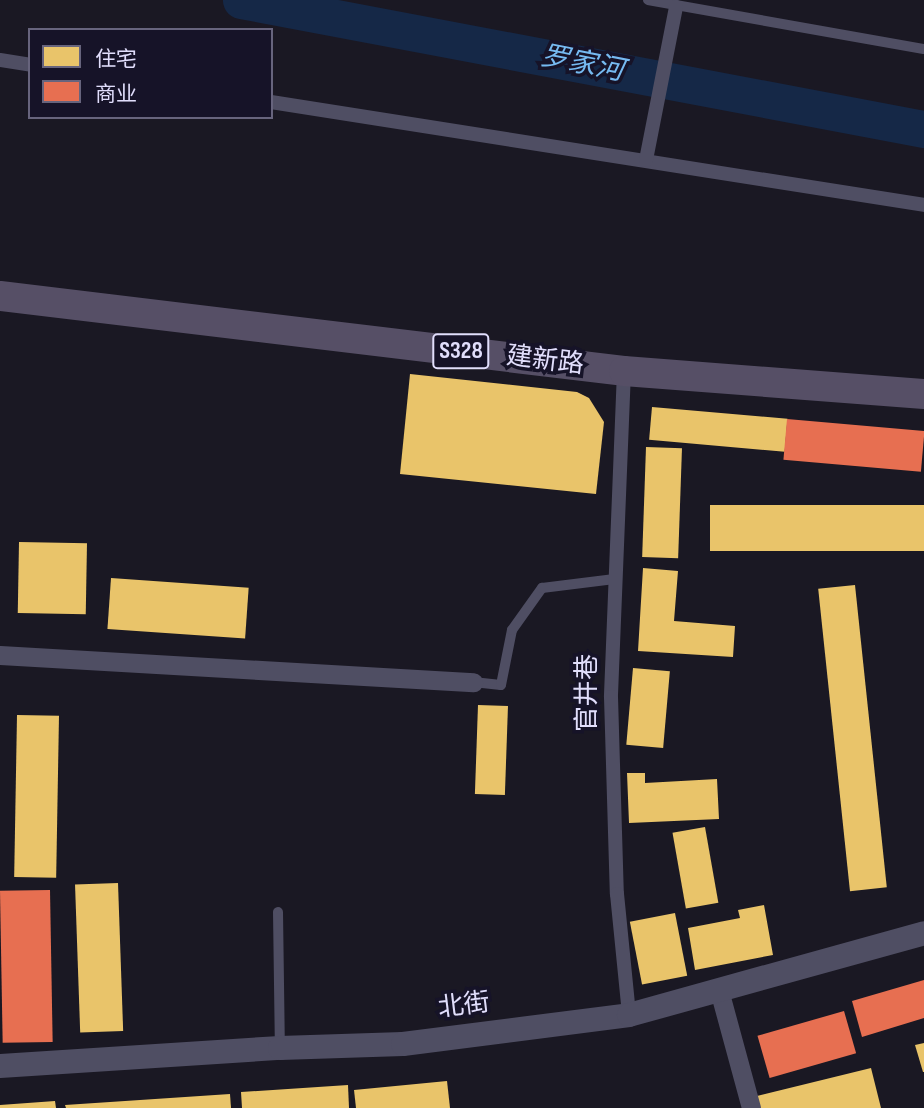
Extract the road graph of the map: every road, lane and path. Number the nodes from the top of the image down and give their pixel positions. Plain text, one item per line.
1 (648, 0) edge
2 (677, 7) junction
3 (924, 49) edge
4 (0, 60) edge
5 (28, 65) edge
6 (273, 102) edge
7 (646, 160) junction
8 (924, 205) edge
9 (0, 296) edge
10 (624, 371) junction
11 (924, 394) edge
12 (614, 579) junction
13 (0, 655) edge
14 (473, 682) joint
15 (278, 912) dead end
16 (924, 933) edge
17 (719, 990) junction
18 (629, 1015) junction
19 (280, 1048) junction
20 (0, 1066) edge
21 (751, 1108) edge

1 - 2 lane
2 - 3 lane
2 - 7 street
4 - 5 street
6 - 7 street
7 - 8 street
9 - 10 main road, 建新路 / S328
10 - 11 main road, 建新路 / S328
10 - 12 street, 官井巷
12 - 14 lane
12 - 18 street, 官井巷
13 - 14 street
15 - 19 lane
16 - 17 street, 北街
17 - 18 street, 北街
17 - 21 street
18 - 19 street, 北街
19 - 20 street, 北街

